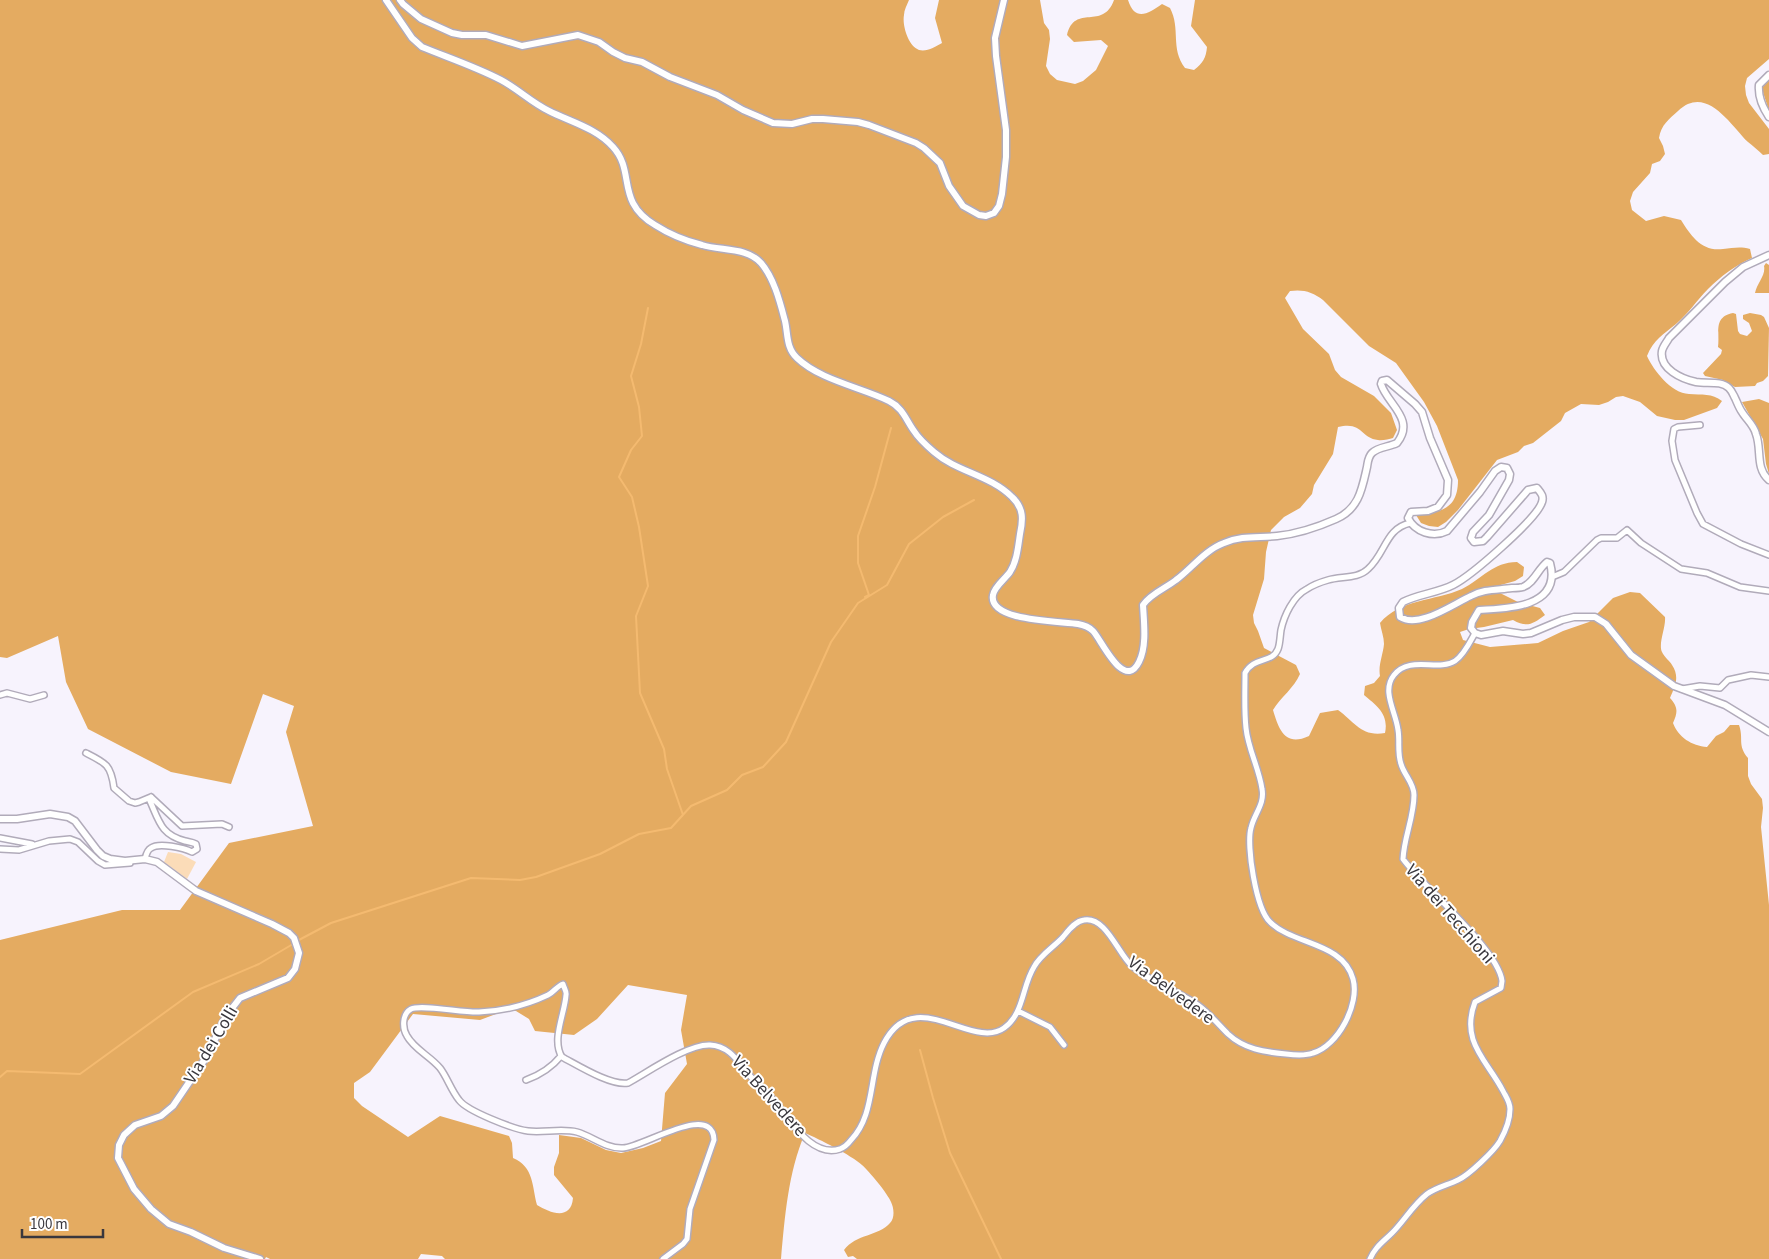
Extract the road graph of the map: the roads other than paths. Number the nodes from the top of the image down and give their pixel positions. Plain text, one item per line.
1 (386, 0) edge
2 (400, 0) edge
3 (1004, 0) edge
4 (1769, 75) edge
5 (1769, 117) edge
6 (1769, 255) edge
7 (1700, 425) dead end
8 (1769, 480) edge
9 (1410, 523) junction
10 (1769, 555) edge
11 (1552, 577) junction
12 (1769, 591) edge
13 (1475, 633) junction
14 (1769, 677) edge
15 (1682, 689) junction
16 (0, 695) edge
17 (44, 695) dead end
18 (1769, 732) edge
19 (86, 753) dead end
20 (151, 797) junction
21 (0, 820) edge
22 (229, 826) dead end
23 (0, 838) edge
24 (35, 844) junction
25 (0, 849) edge
26 (148, 860) junction
27 (1018, 1011) junction
28 (1064, 1045) dead end
29 (561, 1056) junction
30 (526, 1080) dead end
31 (260, 1259) edge
32 (663, 1259) edge
33 (1370, 1259) edge

1 - 9 street
2 - 3 street
4 - 5 street
6 - 8 street
7 - 10 street
9 - 11 street
9 - 27 street, Via Belvedere
11 - 12 street
11 - 13 street
13 - 15 street
13 - 33 street, Via dei Tecchioni
14 - 15 street
15 - 18 street
16 - 17 street
19 - 20 street
20 - 22 street
20 - 26 street
21 - 26 street
23 - 24 street
24 - 25 street
24 - 26 street
26 - 31 street, Via dei Colli
27 - 28 street
27 - 29 street, Via Belvedere
29 - 30 street
29 - 32 street

